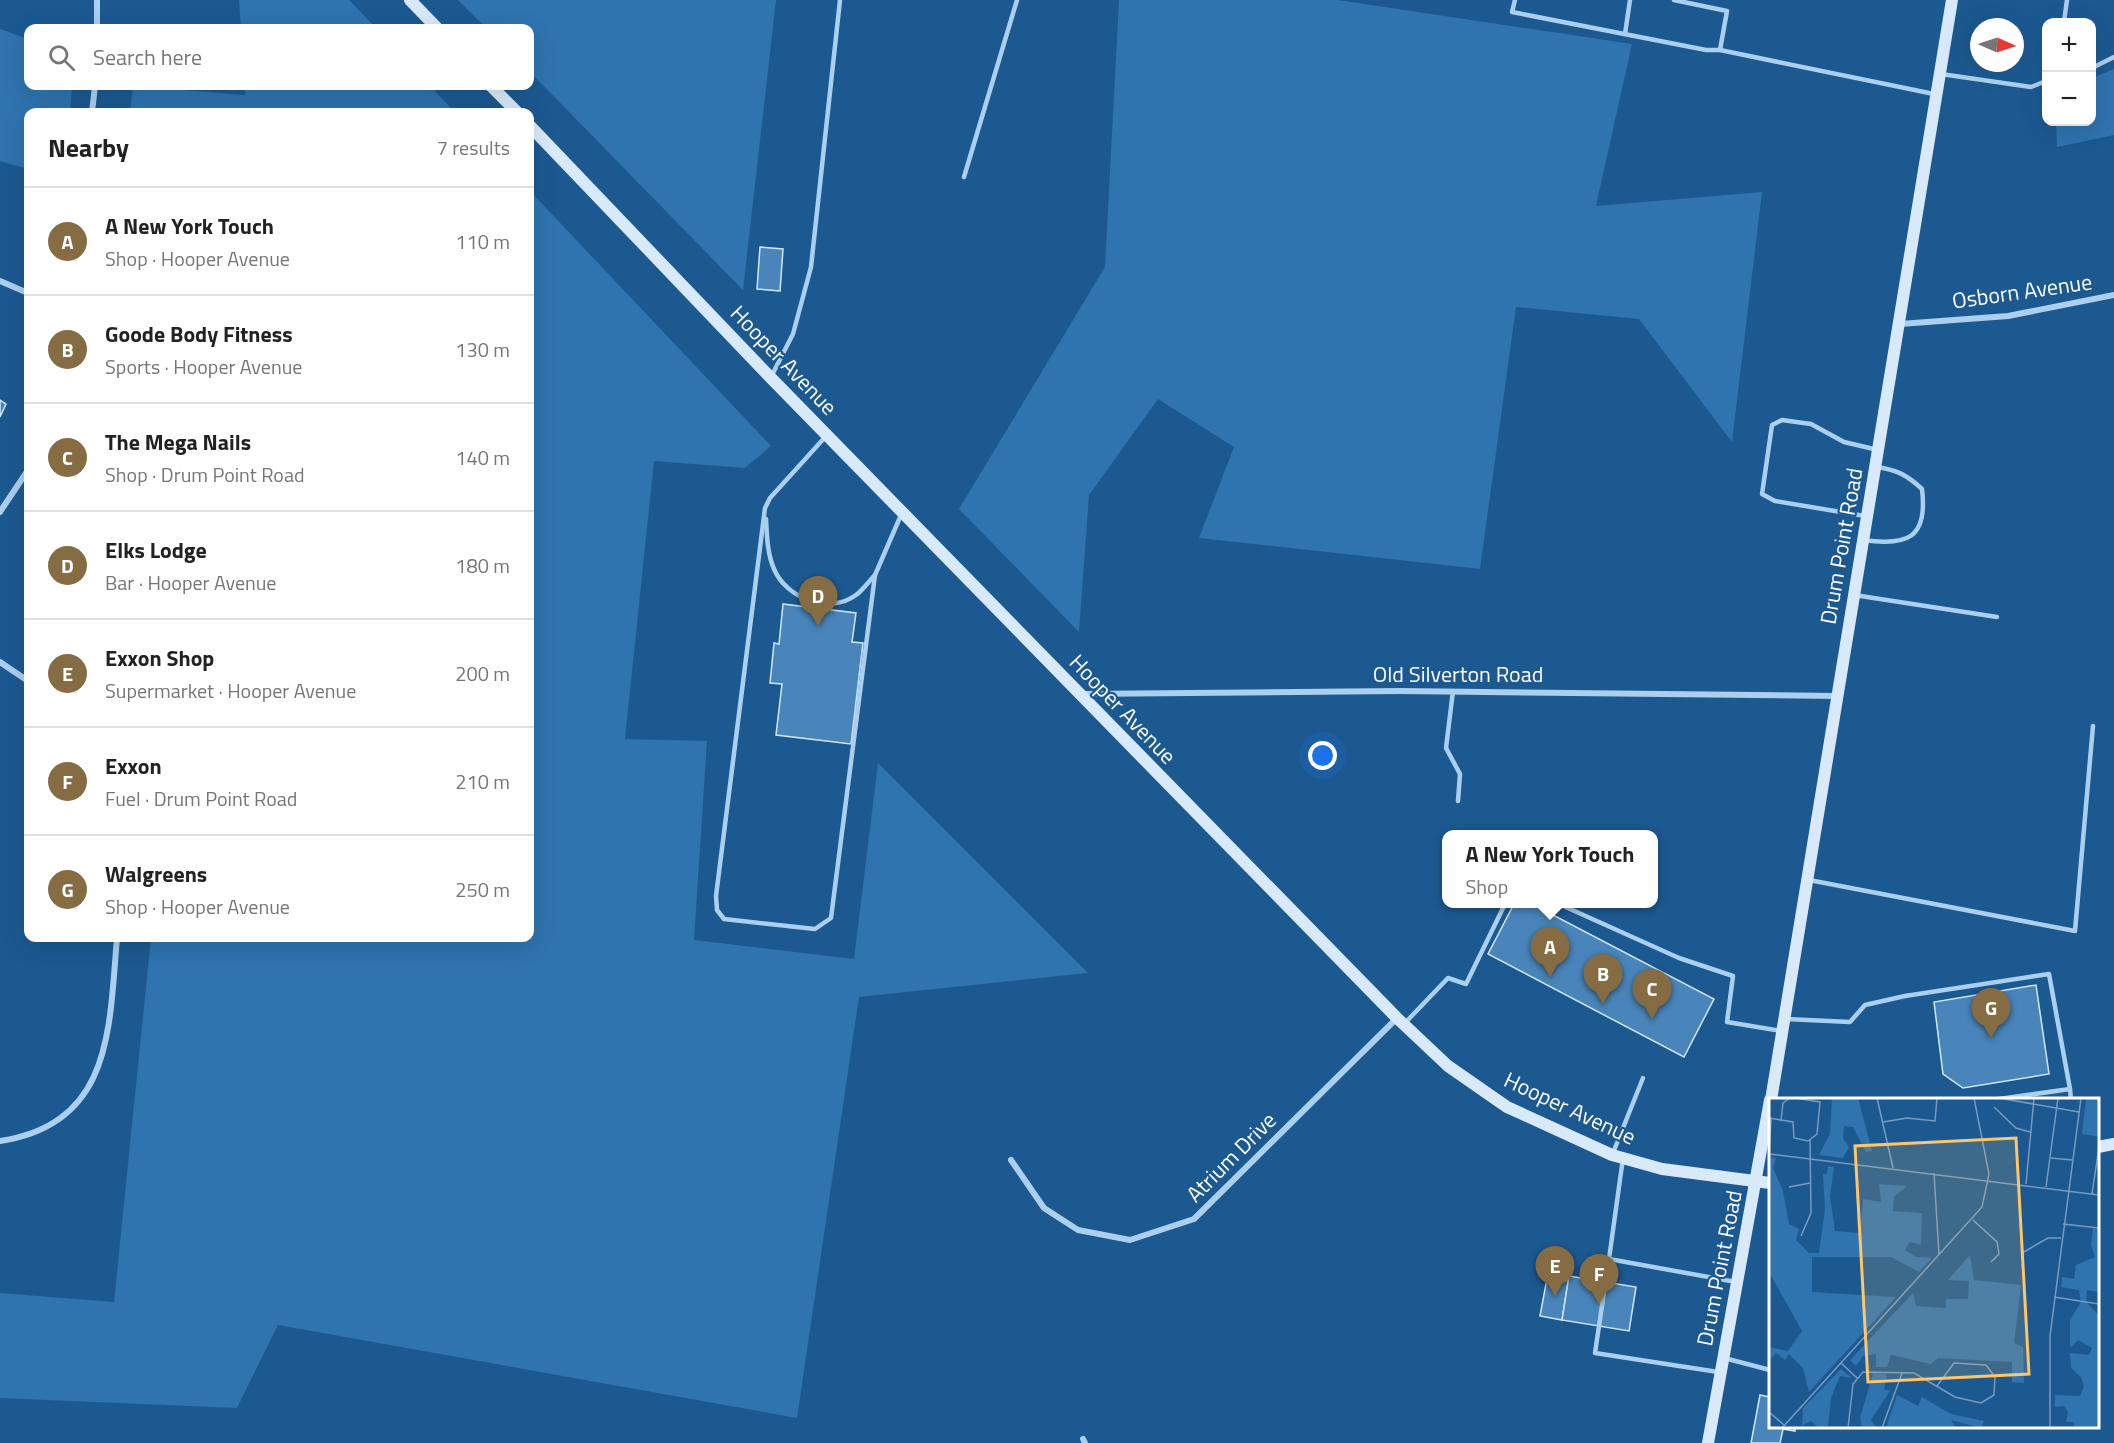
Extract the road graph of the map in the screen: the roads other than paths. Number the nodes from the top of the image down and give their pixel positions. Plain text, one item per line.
1 (98, 0) edge
2 (410, 0) edge
3 (840, 0) edge
4 (1017, 0) edge
5 (1515, 0) edge
6 (1630, 0) edge
7 (1674, 0) edge
8 (1952, 0) edge
9 (2067, 0) edge
10 (2065, 18) edge
11 (98, 24) edge
12 (433, 24) edge
13 (1625, 34) junction
14 (1720, 50) junction
15 (2114, 57) edge
16 (2096, 66) edge
17 (1941, 74) junction
18 (2042, 83) edge
19 (95, 90) edge
20 (495, 90) edge
21 (1937, 95) junction
22 (92, 108) edge
23 (513, 108) edge
24 (534, 130) edge
25 (964, 177) dead end
26 (0, 282) edge
27 (24, 291) edge
28 (2114, 296) edge
29 (1900, 324) junction
30 (770, 377) junction
31 (827, 435) junction
32 (1878, 450) junction
33 (1876, 467) junction
34 (24, 476) edge
35 (765, 508) junction
36 (0, 512) edge
37 (903, 513) junction
38 (1867, 516) junction
39 (1863, 540) junction
40 (875, 575) junction
41 (1854, 594) junction
42 (1997, 617) dead end
43 (0, 662) edge
44 (24, 678) edge
45 (1453, 691) junction
46 (1079, 694) junction
47 (1837, 696) junction
48 (2093, 726) dead end
49 (1458, 801) dead end
50 (1807, 879) junction
51 (1503, 908) edge
52 (1570, 908) edge
53 (117, 942) edge
54 (1784, 1018) junction
55 (1400, 1021) junction
56 (1782, 1031) junction
57 (1643, 1078) dead end
58 (2070, 1089) junction
59 (1771, 1098) edge
60 (2006, 1098) edge
61 (2071, 1098) edge
62 (1769, 1111) edge
63 (0, 1141) edge
64 (2114, 1144) edge
65 (2099, 1147) edge
66 (1618, 1157) junction
67 (1011, 1160) dead end
68 (1756, 1183) junction
69 (1769, 1183) edge
70 (1609, 1259) junction
71 (1738, 1282) junction
72 (1724, 1358) junction
73 (1769, 1370) edge
74 (1721, 1372) junction
75 (1708, 1443) edge

1 - 11 street
2 - 12 main road
3 - 30 lane
4 - 25 lane
5 - 13 lane
6 - 13 lane
7 - 14 lane
8 - 17 main road, Drum Point Road
9 - 10 lane
13 - 14 lane
14 - 21 lane
15 - 16 lane
17 - 18 lane
17 - 21 main road, Drum Point Road
19 - 22 street
20 - 23 main road
21 - 29 main road, Drum Point Road
24 - 30 main road, Hooper Avenue
26 - 27 street
28 - 29 street, Osborn Avenue
29 - 32 main road, Drum Point Road
30 - 31 main road, Hooper Avenue
31 - 35 lane
31 - 37 main road, Hooper Avenue
32 - 33 main road, Drum Point Road
32 - 38 lane
33 - 38 main road, Drum Point Road
33 - 39 lane
34 - 36 street
35 - 40 lane
35 - 40 lane
37 - 40 lane
37 - 46 main road, Hooper Avenue
38 - 39 main road, Drum Point Road
39 - 41 main road, Drum Point Road
41 - 42 lane
41 - 47 main road, Drum Point Road
43 - 44 street
45 - 46 street, Old Silverton Road
45 - 47 street, Old Silverton Road
45 - 49 lane
46 - 55 main road, Hooper Avenue
47 - 50 main road, Drum Point Road
48 - 50 lane
50 - 54 main road, Drum Point Road
51 - 55 lane
52 - 56 lane
53 - 63 street
54 - 56 main road, Drum Point Road
54 - 58 lane
55 - 66 main road, Hooper Avenue
55 - 67 street, Atrium Drive
56 - 59 main road, Drum Point Road
57 - 66 lane
58 - 60 lane
58 - 61 lane
62 - 68 main road, Drum Point Road
64 - 65 main road
66 - 68 main road, Hooper Avenue
66 - 70 lane
68 - 69 main road, Hooper Avenue
68 - 71 main road, Drum Point Road
70 - 71 lane
70 - 74 lane
71 - 72 main road, Drum Point Road
72 - 73 lane
72 - 74 main road, Drum Point Road
74 - 75 main road, Drum Point Road

